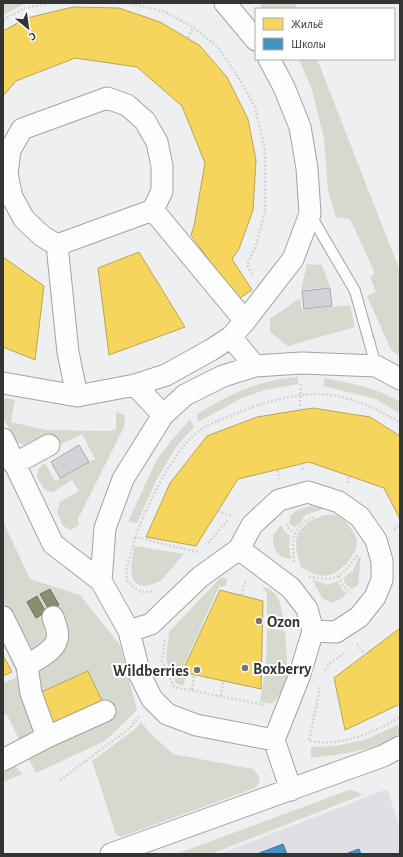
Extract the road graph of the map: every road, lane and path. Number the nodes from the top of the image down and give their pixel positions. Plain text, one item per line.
1 (50, 3) edge
2 (127, 3) edge
3 (225, 3) edge
4 (3, 20) edge
5 (193, 27) junction
6 (188, 38) dead end
7 (255, 39) edge
8 (270, 60) edge
9 (153, 210) junction
10 (310, 214) junction
11 (57, 245) junction
12 (263, 298) junction
13 (245, 321) junction
14 (231, 337) junction
15 (255, 366) junction
16 (376, 366) junction
17 (400, 379) edge
18 (3, 383) edge
19 (135, 385) junction
20 (77, 396) junction
21 (163, 415) junction
22 (400, 423) edge
23 (3, 439) edge
24 (49, 445) dead end
25 (14, 464) junction
26 (237, 510) dead end
27 (218, 511) dead end
28 (316, 515) dead end
29 (232, 516) junction
30 (285, 522) dead end
31 (294, 534) junction
32 (135, 537) junction
33 (376, 540) junction
34 (205, 546) dead end
35 (239, 548) junction
36 (195, 557) dead end
37 (294, 568) dead end
38 (247, 576) dead end
39 (339, 576) junction
40 (101, 581) junction
41 (309, 584) dead end
42 (158, 589) dead end
43 (241, 595) dead end
44 (353, 595) dead end
45 (3, 617) edge
46 (53, 617) dead end
47 (262, 620) dead end
48 (289, 621) dead end
49 (129, 631) junction
50 (313, 631) junction
51 (165, 634) dead end
52 (357, 644) dead end
53 (365, 655) dead end
54 (27, 666) junction
55 (194, 674) dead end
56 (223, 681) dead end
57 (192, 690) junction
58 (221, 696) junction
59 (152, 699) junction
60 (267, 706) dead end
61 (104, 711) dead end
62 (47, 737) junction
63 (274, 740) junction
64 (400, 747) edge
65 (3, 760) edge
66 (60, 780) dead end
67 (291, 790) junction
68 (112, 854) edge

1 - 4 path
2 - 5 path
3 - 7 street
5 - 6 path
5 - 12 path
8 - 10 street
9 - 11 street
9 - 11 street
9 - 13 street
10 - 12 street
10 - 16 lane
11 - 20 street
12 - 13 street
13 - 14 street
14 - 15 street
14 - 19 street
15 - 16 street
15 - 21 street
16 - 17 street
18 - 20 street
19 - 20 street
19 - 21 street
21 - 40 street
22 - 32 path
23 - 25 street
24 - 25 street
25 - 40 street
26 - 29 path
27 - 29 path
28 - 31 path
29 - 34 path
30 - 31 path
31 - 37 path
32 - 36 path
32 - 42 path
33 - 35 street
33 - 39 path
33 - 50 street
35 - 49 street
35 - 50 street
38 - 43 path
39 - 41 path
39 - 44 path
40 - 49 street
45 - 54 street
46 - 54 street
47 - 48 path
49 - 59 street
50 - 63 street
51 - 57 path
52 - 53 path
54 - 62 street
55 - 57 path
56 - 58 path
57 - 58 path
58 - 60 path
59 - 63 street
59 - 66 path
61 - 62 street
62 - 65 street
63 - 67 street
64 - 67 street
67 - 68 street

